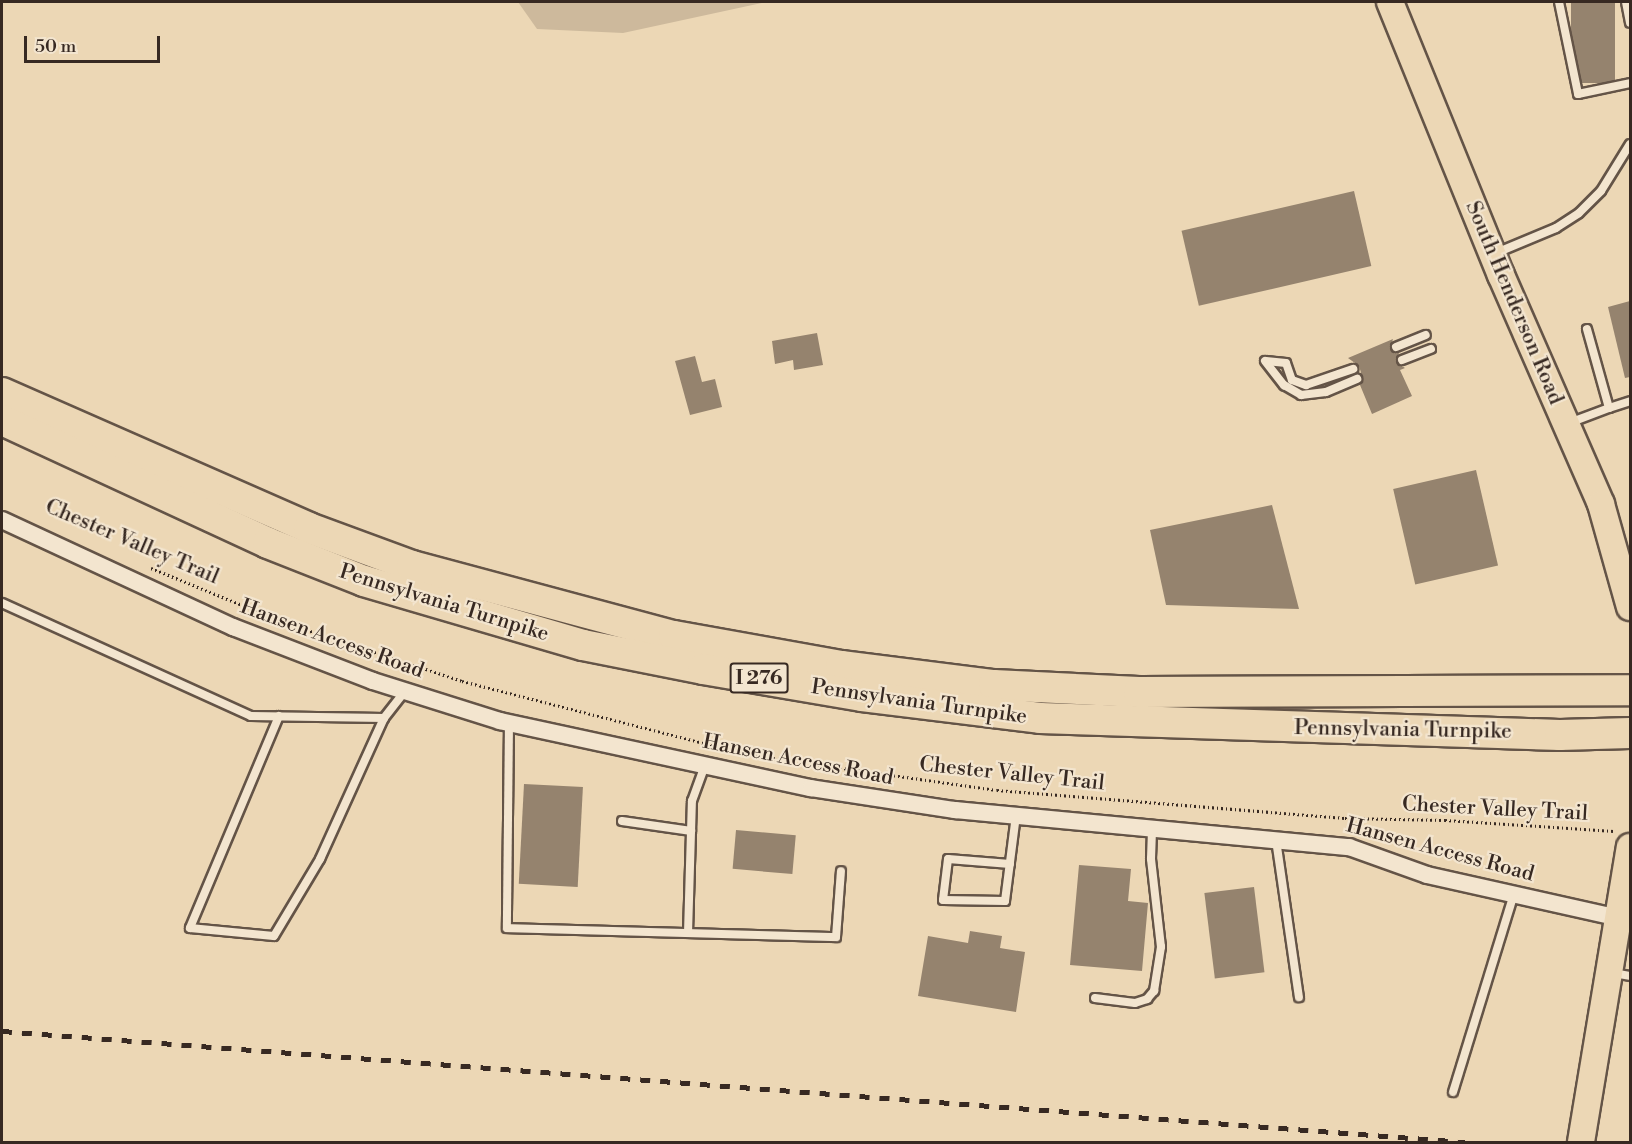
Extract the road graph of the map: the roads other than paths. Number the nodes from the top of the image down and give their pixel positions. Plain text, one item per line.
1 (1390, 2) edge
2 (1559, 2) edge
3 (1626, 2) edge
4 (1630, 23) edge
5 (1630, 84) edge
6 (1630, 144) edge
7 (1492, 255) junction
8 (1587, 329) dead end
9 (1426, 335) dead end
10 (1396, 347) dead end
11 (1431, 349) dead end
12 (1402, 360) dead end
13 (1353, 369) dead end
14 (1358, 379) dead end
15 (2, 393) edge
16 (1630, 401) edge
17 (1609, 408) junction
18 (2, 420) edge
19 (1566, 424) junction
20 (2, 520) edge
21 (2, 603) edge
22 (1630, 607) edge
23 (1630, 690) edge
24 (405, 691) junction
25 (279, 716) junction
26 (384, 718) junction
27 (509, 723) junction
28 (1630, 733) edge
29 (705, 766) junction
30 (1016, 815) junction
31 (622, 821) dead end
32 (1152, 827) junction
33 (691, 831) junction
34 (1276, 839) junction
35 (1625, 839) edge
36 (1010, 864) junction
37 (841, 871) dead end
38 (1628, 884) edge
39 (1514, 894) junction
40 (1619, 918) junction
41 (688, 933) junction
42 (1620, 974) edge
43 (1299, 997) dead end
44 (1095, 998) dead end
45 (1453, 1092) dead end
46 (1581, 1143) edge

1 - 7 main road, South Henderson Road
2 - 5 lane
3 - 4 lane
6 - 7 lane
7 - 19 main road, South Henderson Road
8 - 17 lane
9 - 10 lane
11 - 12 lane
13 - 14 lane
15 - 23 highway, Pennsylvania Turnpike / I 276
16 - 17 lane
17 - 19 lane
18 - 28 highway, Pennsylvania Turnpike / I 276
19 - 22 main road, South Henderson Road
20 - 24 street, Hansen Access Road
21 - 25 lane
24 - 26 lane
24 - 27 street, Hansen Access Road
25 - 26 lane
25 - 26 lane
27 - 29 street, Hansen Access Road
27 - 41 lane
29 - 30 street, Hansen Access Road
29 - 33 lane
30 - 32 street, Hansen Access Road
30 - 36 lane
31 - 33 lane
32 - 34 street, Hansen Access Road
32 - 44 lane
33 - 41 lane
34 - 39 street, Hansen Access Road
34 - 43 lane
35 - 38 main road
36 - 36 lane
37 - 41 lane
38 - 40 main road
39 - 40 street, Hansen Access Road
39 - 45 lane
40 - 42 main road
42 - 46 main road

